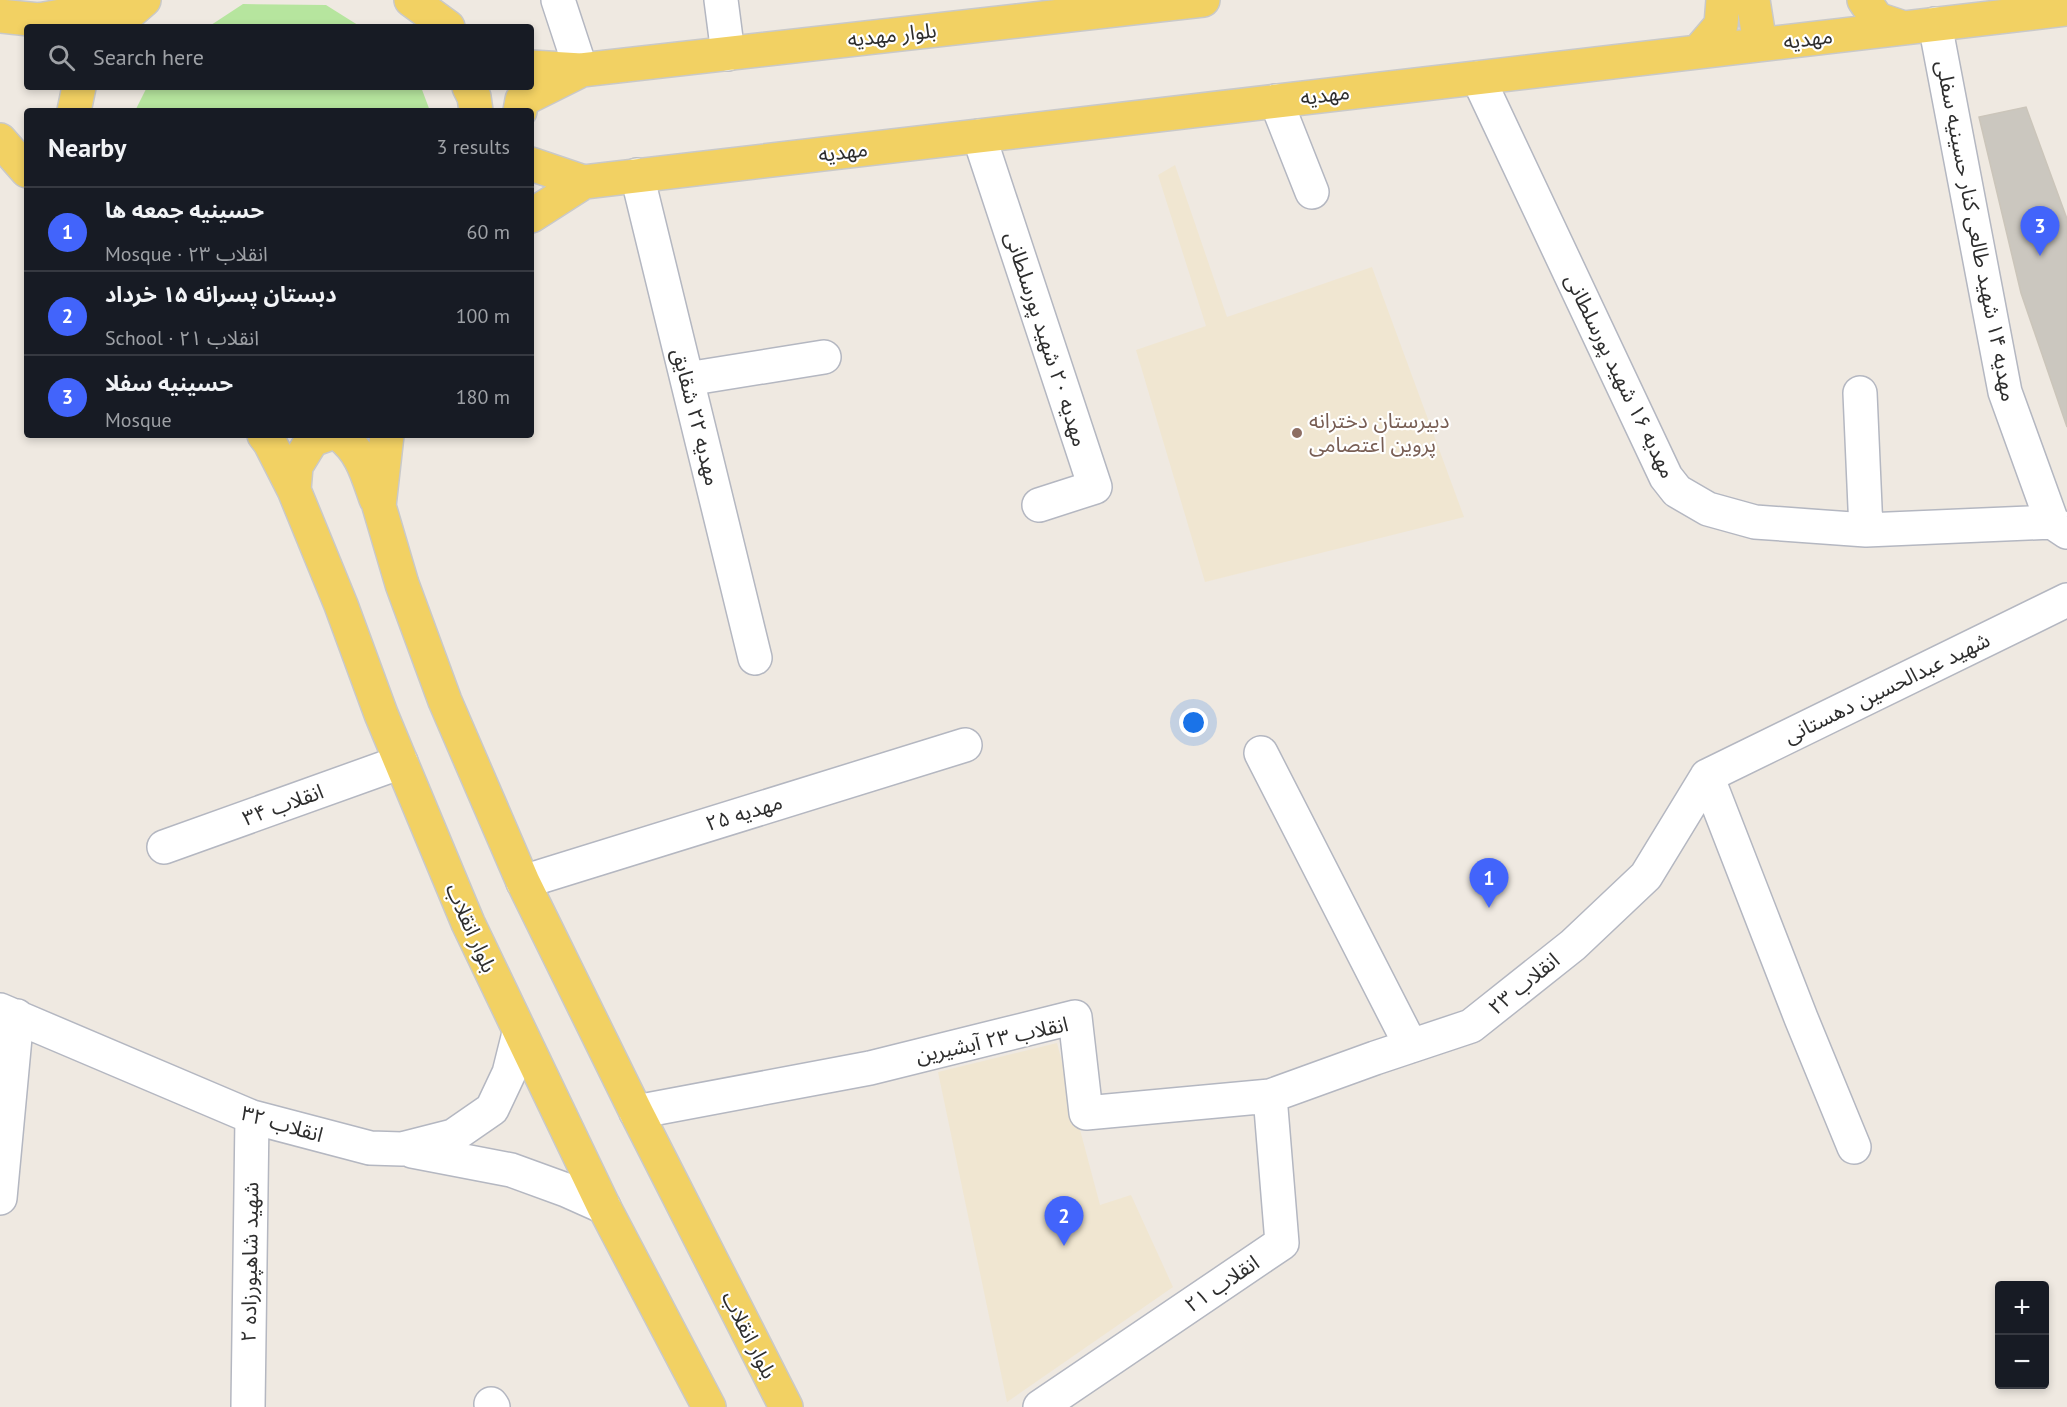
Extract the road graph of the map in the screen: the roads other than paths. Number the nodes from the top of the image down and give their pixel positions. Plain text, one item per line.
1 (116, 0) edge
2 (144, 0) edge
3 (411, 0) edge
4 (558, 0) edge
5 (721, 0) edge
6 (1203, 0) edge
7 (1723, 0) edge
8 (1753, 0) edge
9 (1864, 0) edge
10 (2067, 9) edge
11 (0, 16) edge
12 (116, 24) edge
13 (431, 24) edge
14 (444, 24) edge
15 (1920, 26) junction
16 (1760, 44) junction
17 (1698, 52) junction
18 (728, 54) junction
19 (534, 67) edge
20 (581, 70) junction
21 (1478, 78) junction
22 (78, 90) edge
23 (470, 90) edge
24 (1276, 101) junction
25 (75, 108) edge
26 (476, 108) edge
27 (521, 108) edge
28 (979, 136) junction
29 (0, 140) edge
30 (534, 165) edge
31 (24, 168) edge
32 (637, 176) junction
33 (584, 182) junction
34 (1312, 192) dead end
35 (534, 214) edge
36 (824, 357) dead end
37 (687, 379) junction
38 (1860, 393) dead end
39 (266, 438) edge
40 (318, 438) edge
41 (344, 438) edge
42 (387, 438) edge
43 (294, 490) junction
44 (1039, 505) dead end
45 (379, 506) junction
46 (2059, 527) edge
47 (1866, 530) junction
48 (2067, 600) edge
49 (755, 658) dead end
50 (965, 745) dead end
51 (1261, 753) dead end
52 (401, 762) junction
53 (1707, 776) junction
54 (164, 847) dead end
55 (523, 882) junction
56 (9, 1012) edge
57 (519, 1033) junction
58 (1411, 1046) junction
59 (1270, 1096) junction
60 (636, 1112) junction
61 (252, 1118) junction
62 (1854, 1147) dead end
63 (402, 1149) junction
64 (0, 1198) edge
65 (604, 1207) junction
66 (1042, 1406) edge
67 (248, 1407) edge
68 (709, 1407) edge
69 (786, 1407) edge

1 - 11 main road
2 - 12 main road
3 - 13 main road
3 - 14 main road
4 - 20 street
5 - 18 street
6 - 18 main road, بلوار مهدیه
7 - 17 main road
8 - 16 main road
9 - 15 main road
10 - 15 main road, مهدیه
15 - 16 main road, مهدیه
15 - 46 street, مهدیه ۱۴ شهید طالعی کنار حسینیه سفلی
16 - 17 main road, مهدیه
17 - 21 main road, مهدیه
18 - 20 main road, بلوار مهدیه
19 - 20 main road
20 - 27 main road
21 - 24 main road, مهدیه
21 - 47 street, مهدیه ۱۶ شهید پورسلطانی
22 - 25 main road
23 - 26 main road
24 - 28 main road, مهدیه
24 - 34 street
28 - 32 main road, مهدیه
28 - 44 street, مهدیه ۲۰ شهید پورسلطانی
29 - 31 main road
30 - 33 main road
32 - 33 main road, مهدیه
32 - 37 street, مهدیه ۲۲ شقایق
33 - 35 main road
36 - 37 street
37 - 49 street, مهدیه ۲۲ شقایق
38 - 47 street
39 - 43 main road, بلوار انقلاب
40 - 43 main road
41 - 45 main road
42 - 45 main road, بلوار انقلاب
43 - 52 main road, بلوار انقلاب
45 - 55 main road, بلوار انقلاب
46 - 47 street, مهدیه ۱۶ شهید پورسلطانی
48 - 53 street, شهید عبدالحسین دهستانی
50 - 55 street, مهدیه ۲۵
51 - 58 street
52 - 54 street, انقلاب ۳۴
52 - 57 main road, بلوار انقلاب
53 - 58 street, انقلاب ۲۳
53 - 62 street
55 - 60 main road, بلوار انقلاب
56 - 61 street, انقلاب ۳۲
56 - 64 street
57 - 63 street, انقلاب ۳۲
57 - 65 main road, بلوار انقلاب
58 - 59 street, انقلاب ۲۳
59 - 60 street, انقلاب ۲۳ آبشیرین
59 - 66 street, انقلاب ۲۱
60 - 69 main road, بلوار انقلاب
61 - 63 street, انقلاب ۳۲
61 - 67 street, شهید شاهپورزاده ۲
63 - 65 street
65 - 68 main road, بلوار انقلاب

